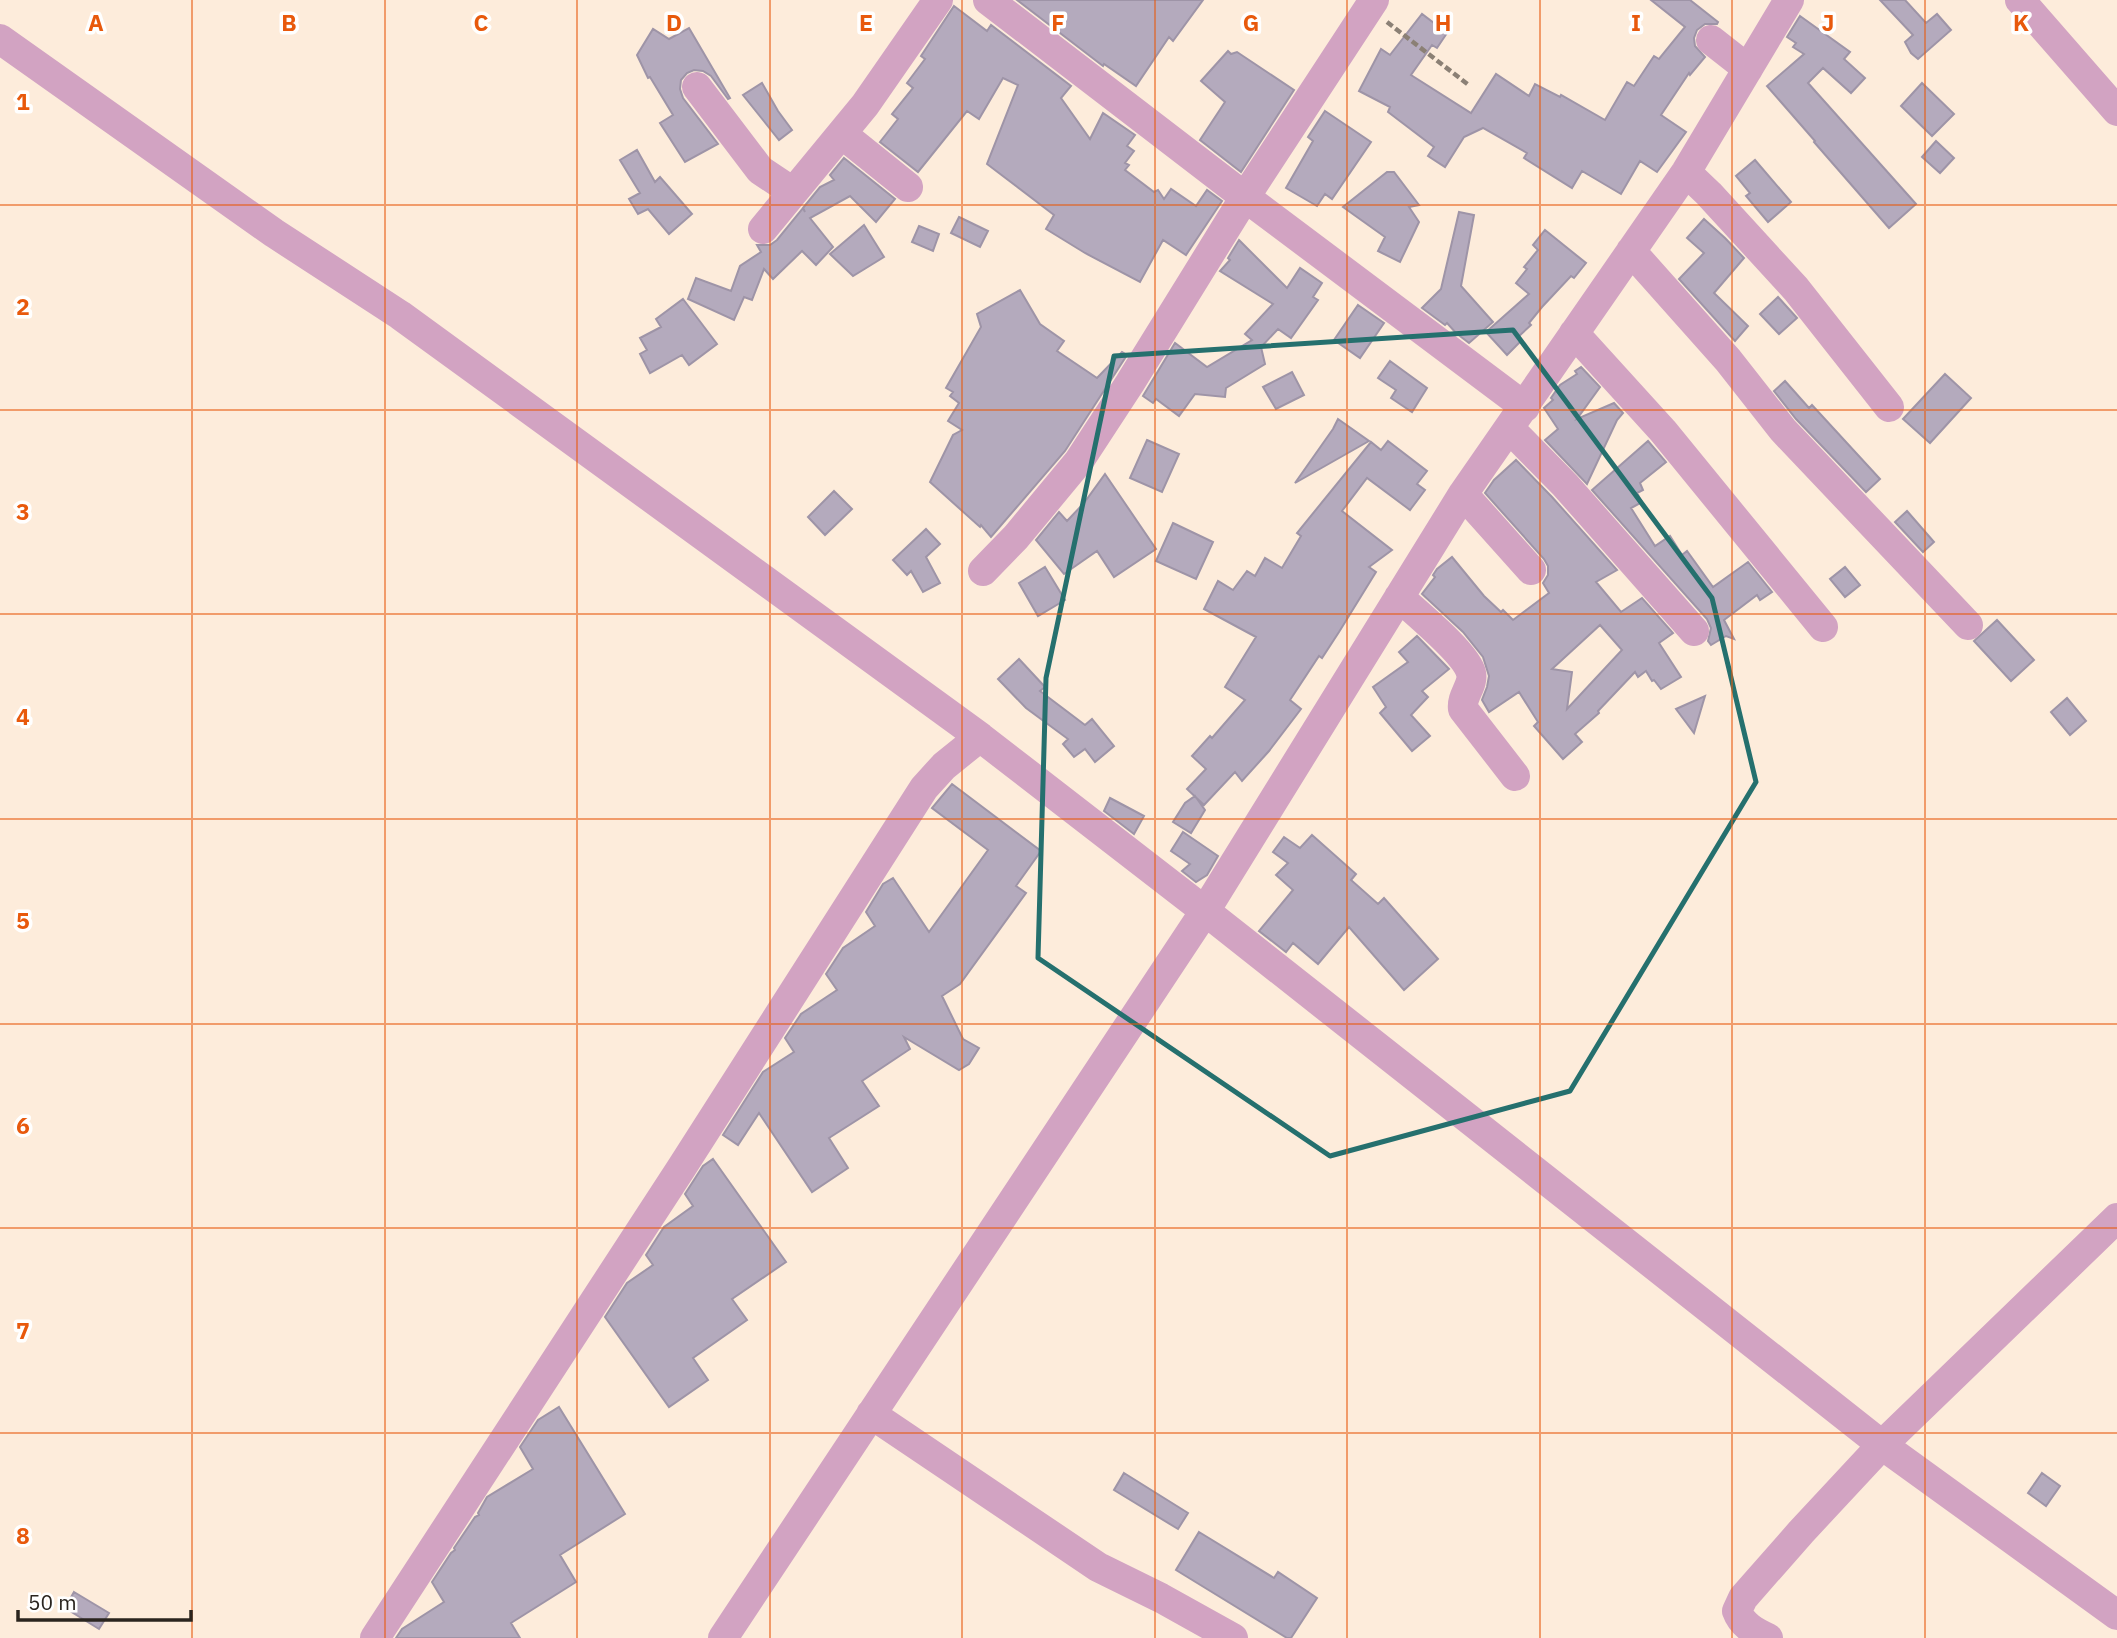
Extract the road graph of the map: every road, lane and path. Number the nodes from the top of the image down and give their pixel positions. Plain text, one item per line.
1 (938, 0) edge
2 (988, 0) edge
3 (1789, 0) edge
4 (2020, 0) edge
5 (1371, 4) edge
6 (0, 40) edge
7 (1711, 40) dead end
8 (1748, 69) junction
9 (1470, 86) dead end
10 (697, 87) dead end
11 (2117, 111) edge
12 (842, 134) junction
13 (1686, 172) junction
14 (908, 187) dead end
15 (793, 192) junction
16 (1245, 197) junction
17 (762, 229) dead end
18 (1631, 251) junction
19 (1574, 333) junction
20 (1889, 407) dead end
21 (1517, 418) junction
22 (1463, 494) junction
23 (1531, 570) dead end
24 (983, 571) dead end
25 (1399, 597) junction
26 (1968, 625) dead end
27 (1823, 627) dead end
28 (1693, 631) dead end
29 (980, 737) junction
30 (1515, 776) dead end
31 (1205, 911) junction
32 (2117, 1218) edge
33 (871, 1414) junction
34 (1882, 1446) junction
35 (2117, 1615) edge
36 (375, 1638) edge
37 (723, 1638) edge
38 (1233, 1638) edge
39 (1768, 1638) edge

1 - 12 street
2 - 16 street
3 - 8 street
4 - 11 street
5 - 9 path
5 - 16 street
6 - 29 street
7 - 8 street
8 - 13 street
10 - 15 street
12 - 14 street
12 - 15 street
13 - 18 street
13 - 20 street
15 - 17 street
16 - 21 street
16 - 24 street
18 - 19 street
18 - 26 street
19 - 21 street
19 - 27 street
21 - 22 street
21 - 28 street
22 - 23 street
22 - 25 street
25 - 30 street
25 - 31 street
29 - 31 street
29 - 36 street
31 - 33 street
31 - 34 street
32 - 34 street
33 - 37 street
33 - 38 street
34 - 35 street
34 - 39 street

